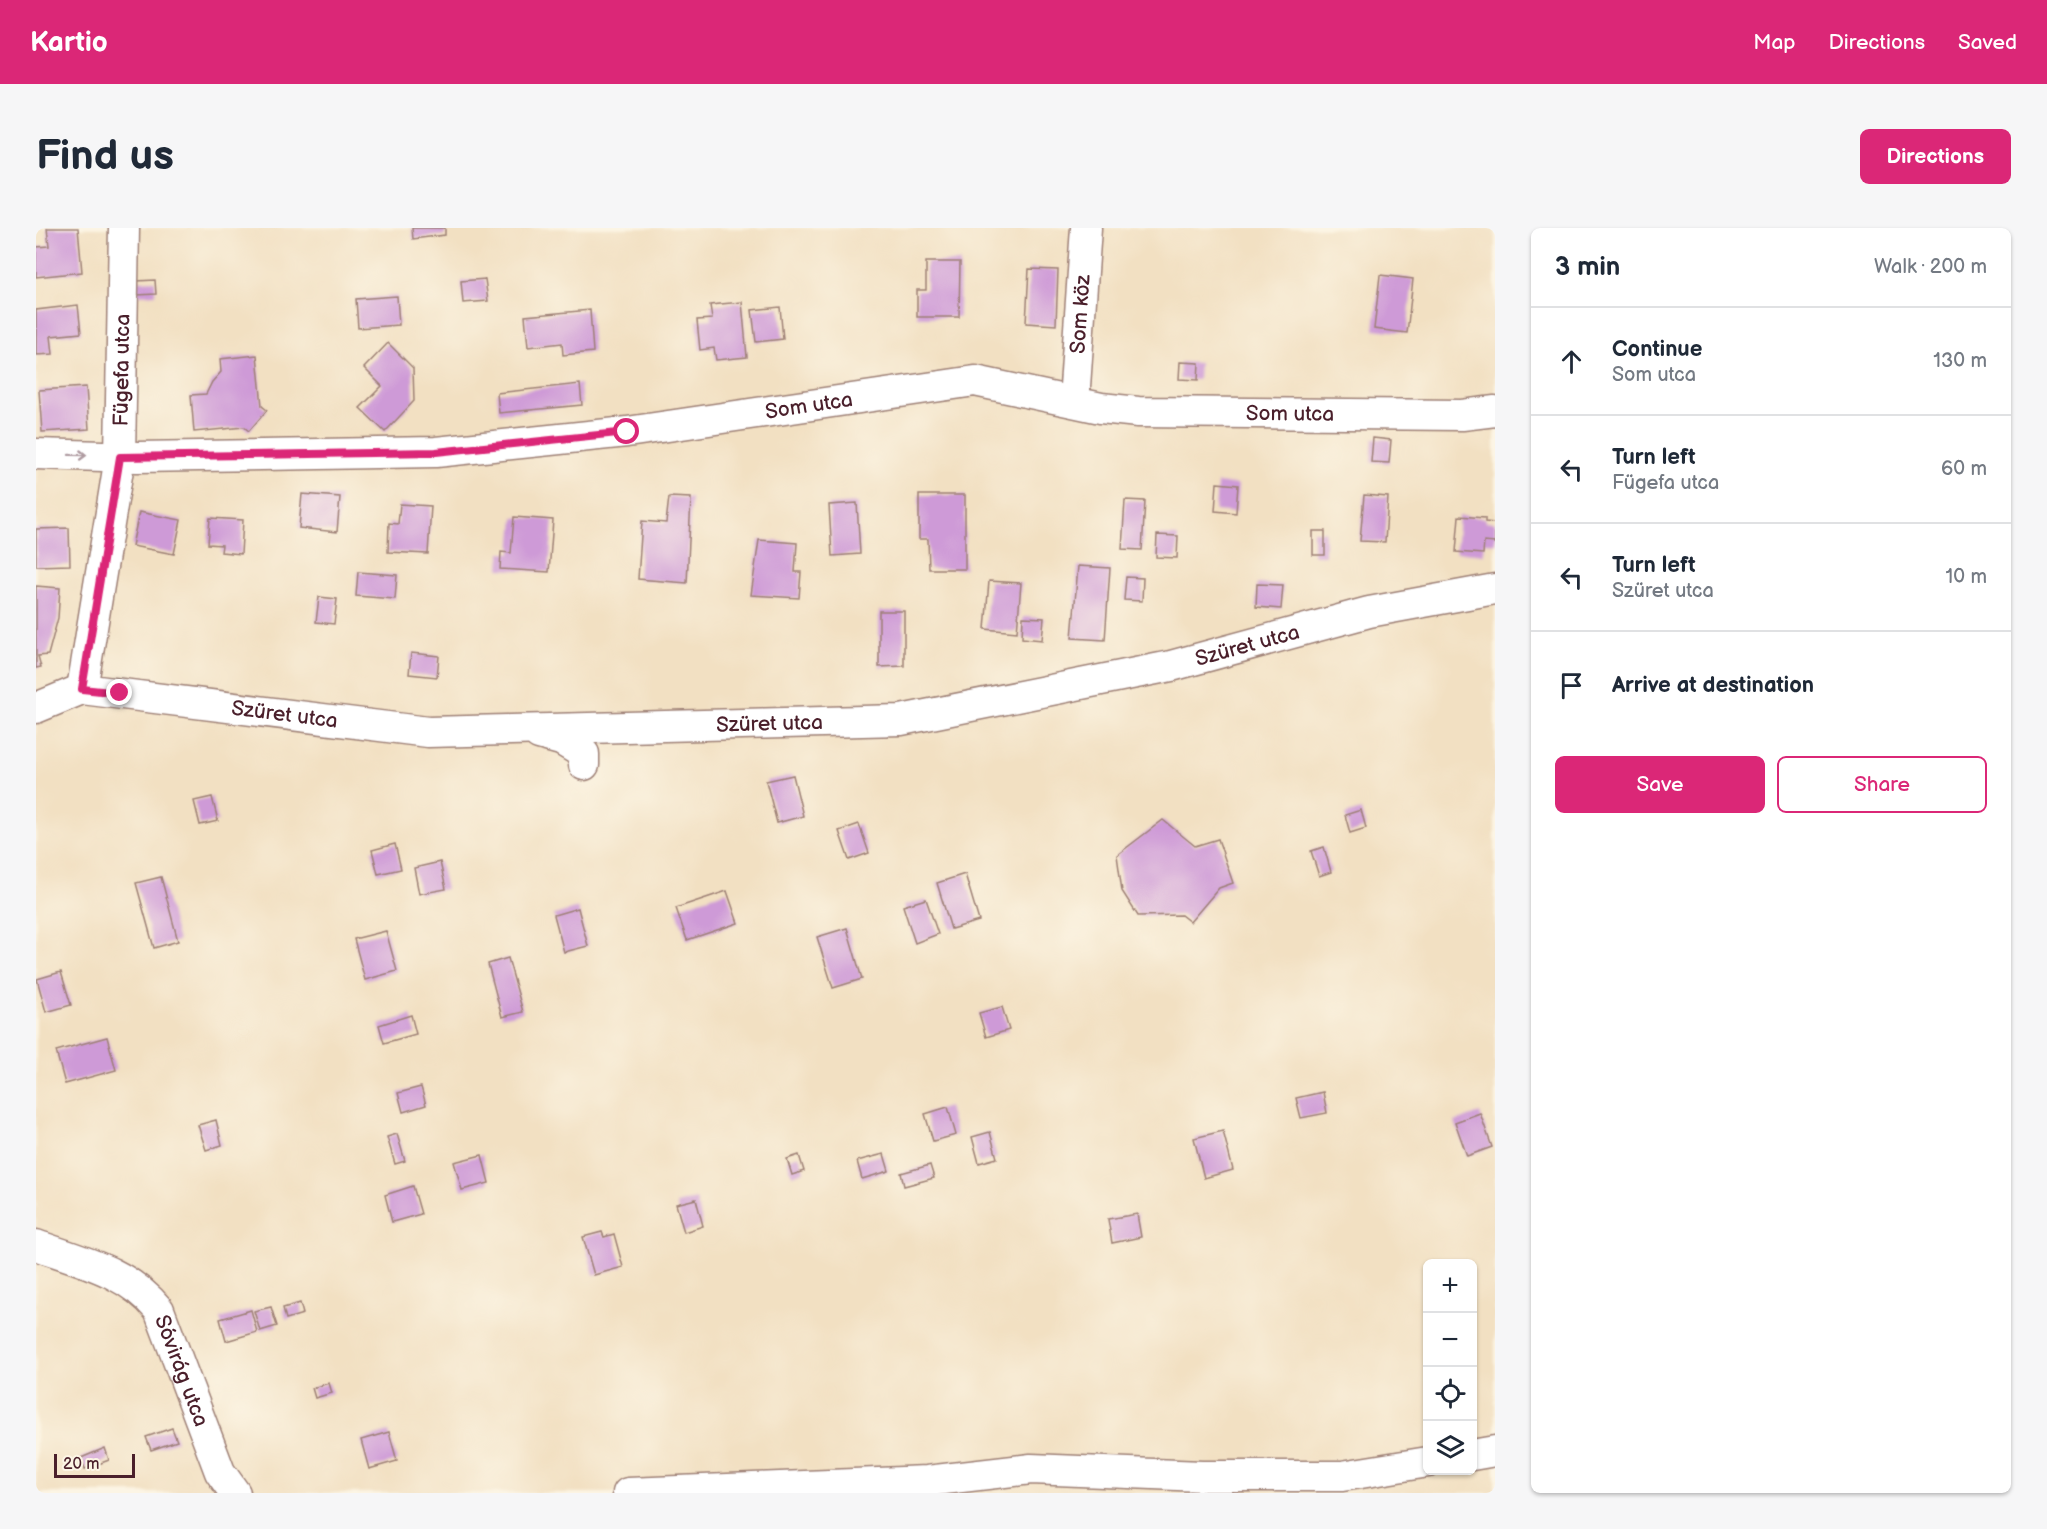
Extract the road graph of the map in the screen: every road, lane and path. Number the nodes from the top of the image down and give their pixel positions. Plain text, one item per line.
1 (124, 228) edge
2 (1086, 228) edge
3 (1074, 402) junction
4 (1495, 411) edge
5 (36, 454) edge
6 (120, 457) junction
7 (1495, 589) edge
8 (82, 689) junction
9 (36, 708) edge
10 (525, 729) junction
11 (584, 765) dead end
12 (36, 1245) edge
13 (1495, 1451) edge
14 (1477, 1454) edge
15 (1423, 1463) edge
16 (929, 1487) edge
17 (235, 1493) edge
18 (628, 1493) edge

1 - 6 street, Fügefa utca
2 - 3 street, Som köz
3 - 4 street, Som utca
3 - 6 street, Som utca
5 -> 6 street, Som utca
6 - 8 street, Fügefa utca
7 - 10 street, Szüret utca
8 - 9 street, Szüret utca
8 - 10 street, Szüret utca
10 - 11 street
12 - 17 street, Sóvirág utca
13 - 14 street
15 - 16 street
16 - 18 street

